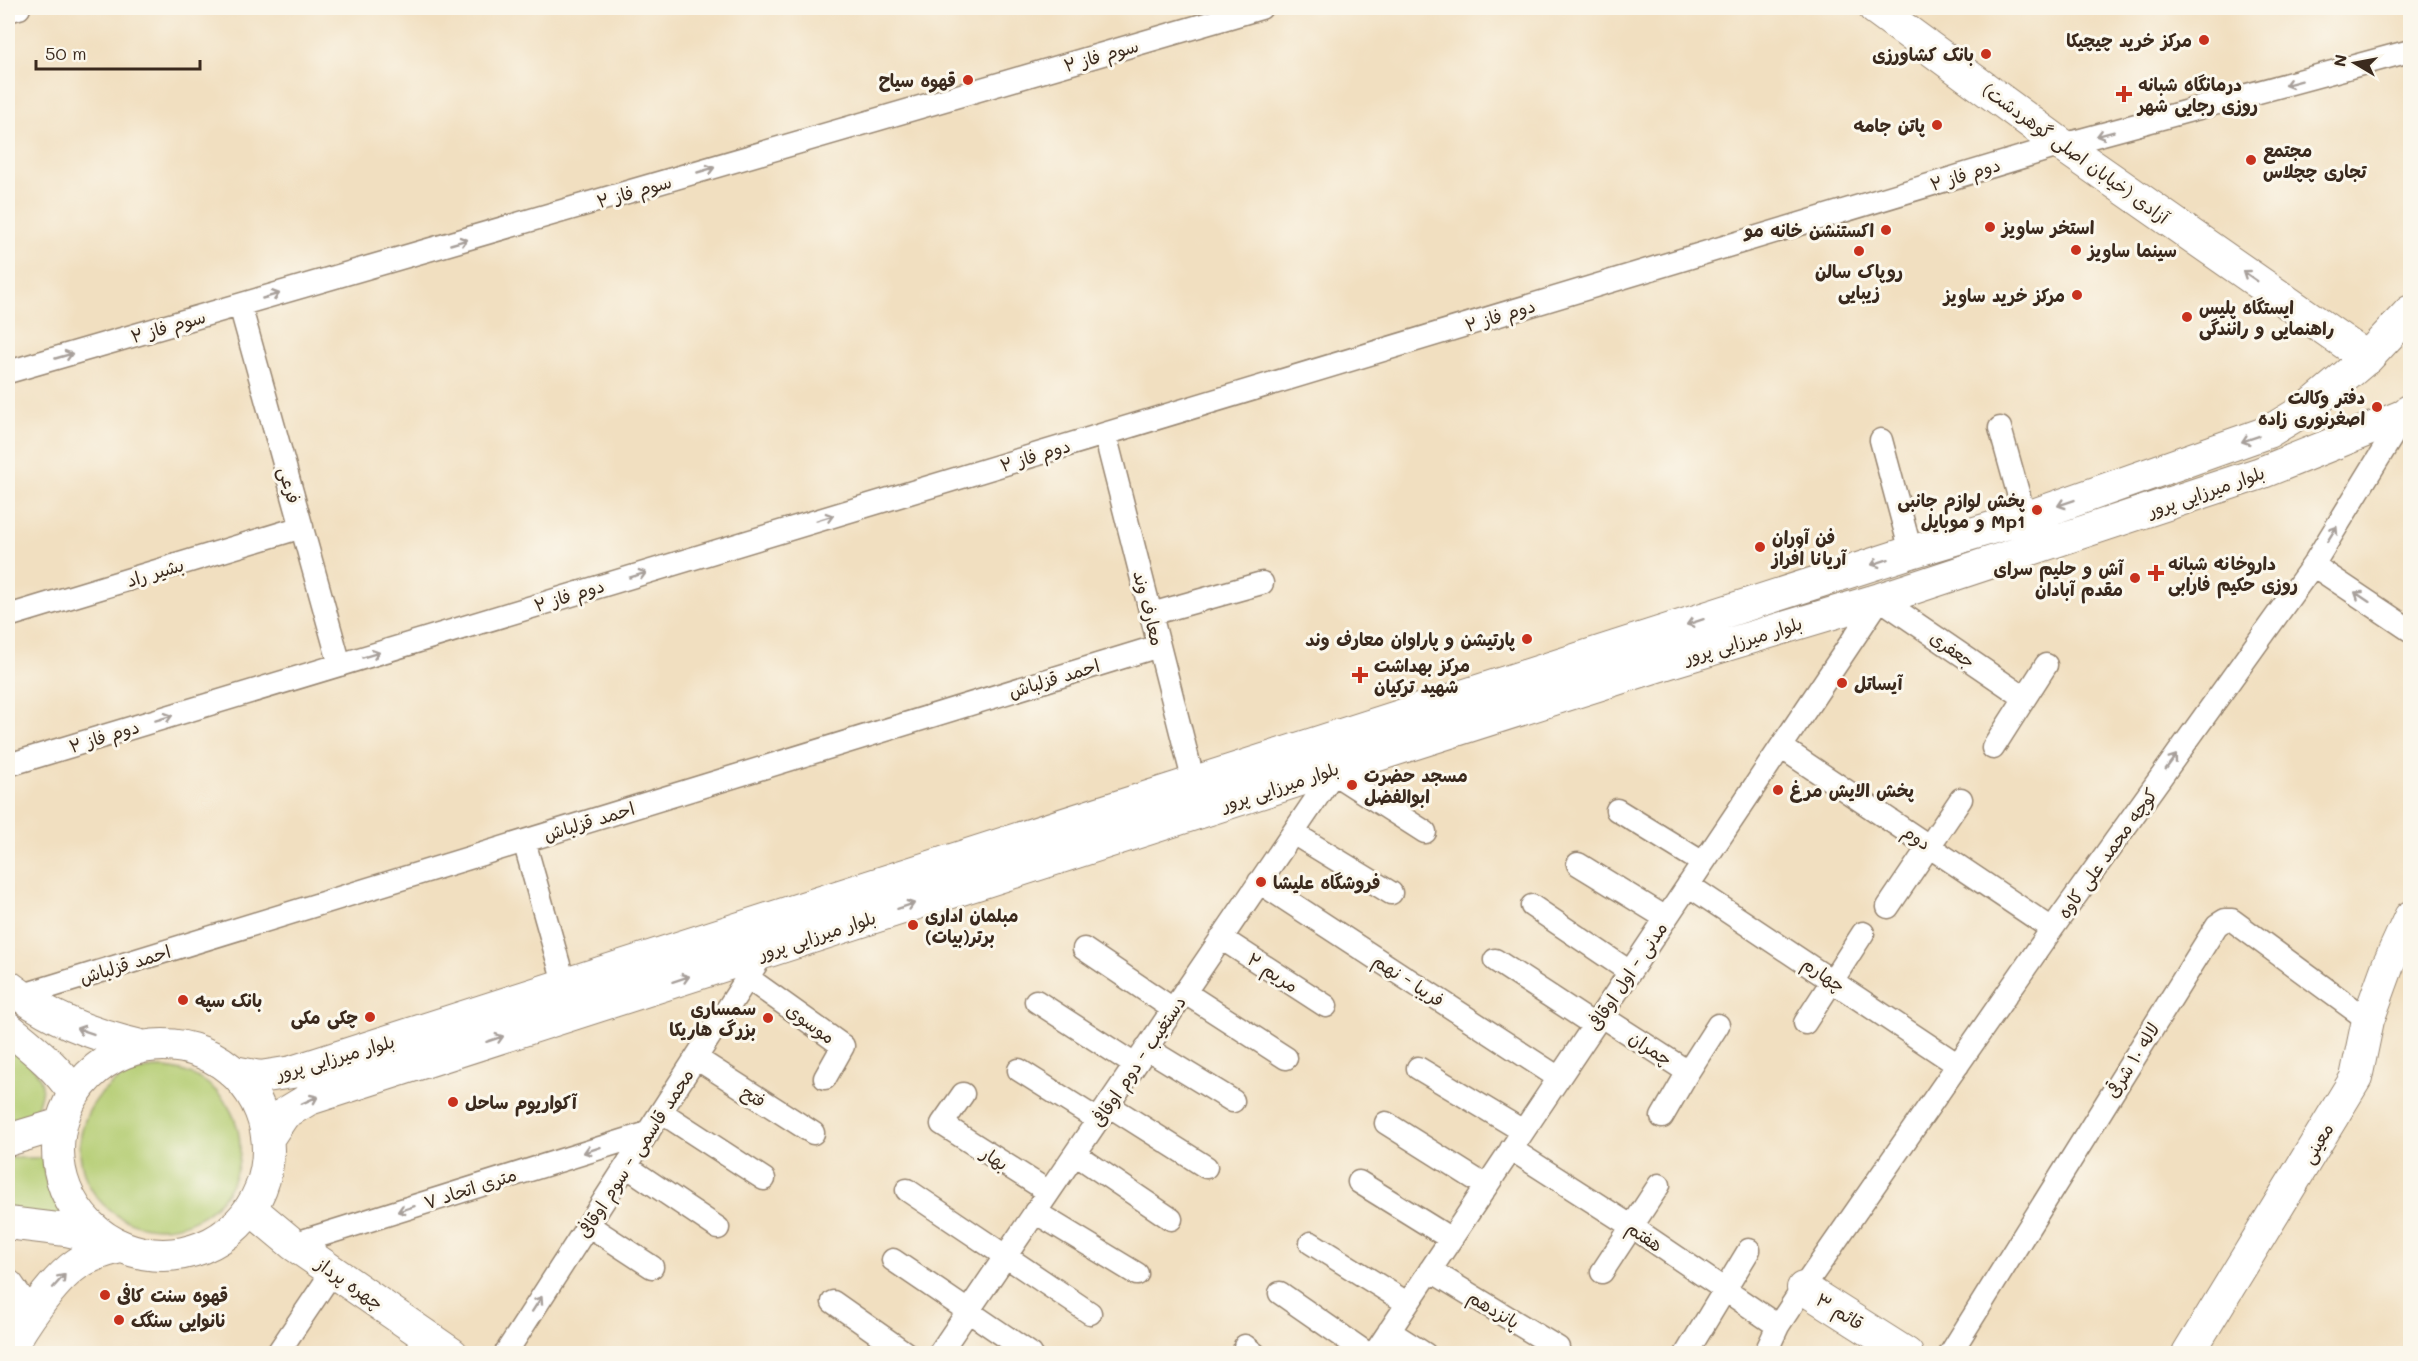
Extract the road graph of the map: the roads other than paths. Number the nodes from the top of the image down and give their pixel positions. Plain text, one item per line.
1 (19, 8) edge
2 (1261, 8) edge
3 (1875, 8) edge
4 (8, 11) edge
5 (2410, 51) edge
6 (2062, 145) junction
7 (240, 305) junction
8 (2410, 312) edge
9 (2367, 358) junction
10 (8, 372) edge
11 (2409, 413) edge
12 (2000, 428) dead end
13 (1105, 434) junction
14 (1881, 440) dead end
15 (2025, 518) junction
16 (302, 527) junction
17 (1911, 552) junction
18 (2313, 565) junction
19 (1262, 583) dead end
20 (1880, 599) junction
21 (1151, 614) junction
22 (8, 616) edge
23 (2410, 630) edge
24 (1159, 646) junction
25 (340, 665) junction
26 (2046, 665) dead end
27 (2025, 698) junction
28 (1781, 747) junction
29 (1993, 748) dead end
30 (8, 765) edge
31 (1335, 770) junction
32 (1194, 783) junction
33 (1960, 798) dead end
34 (1617, 810) dead end
35 (1425, 832) dead end
36 (1293, 833) junction
37 (524, 841) junction
38 (1929, 845) junction
39 (1703, 863) junction
40 (1578, 864) dead end
41 (1259, 882) junction
42 (1688, 885) junction
43 (1391, 893) dead end
44 (1532, 906) dead end
45 (1888, 906) dead end
46 (2410, 917) edge
47 (1666, 918) junction
48 (2052, 929) junction
49 (1863, 933) dead end
50 (1221, 938) junction
51 (1084, 949) dead end
52 (1495, 960) dead end
53 (756, 965) junction
54 (1630, 972) junction
55 (1833, 980) junction
56 (565, 986) junction
57 (14, 991) edge
58 (1036, 1001) dead end
59 (1178, 1001) junction
60 (1326, 1006) dead end
61 (1597, 1020) junction
62 (2368, 1020) junction
63 (1804, 1023) dead end
64 (1718, 1025) dead end
65 (8, 1028) edge
66 (141, 1046) junction
67 (1141, 1057) junction
68 (696, 1058) junction
69 (1286, 1058) dead end
70 (1958, 1065) junction
71 (1418, 1068) dead end
72 (1019, 1070) dead end
73 (234, 1072) junction
74 (1688, 1072) junction
75 (825, 1078) dead end
76 (1559, 1078) junction
77 (74, 1093) junction
78 (963, 1094) dead end
79 (1233, 1101) dead end
80 (661, 1112) junction
81 (1103, 1113) junction
82 (1662, 1117) dead end
83 (1386, 1122) dead end
84 (61, 1124) junction
85 (648, 1132) junction
86 (813, 1133) dead end
87 (268, 1138) junction
88 (8, 1140) edge
89 (1517, 1140) junction
90 (1075, 1154) junction
91 (626, 1166) junction
92 (1206, 1167) dead end
93 (764, 1179) dead end
94 (1359, 1182) dead end
95 (1659, 1185) dead end
96 (1486, 1186) junction
97 (907, 1190) dead end
98 (1049, 1192) junction
99 (251, 1209) junction
100 (1035, 1212) junction
101 (1171, 1219) dead end
102 (8, 1223) edge
103 (588, 1225) junction
104 (1631, 1226) junction
105 (718, 1228) dead end
106 (1450, 1239) junction
107 (113, 1243) junction
108 (1311, 1243) dead end
109 (293, 1244) junction
110 (1749, 1250) dead end
111 (1005, 1256) junction
112 (893, 1260) dead end
113 (652, 1267) dead end
114 (1430, 1270) junction
115 (333, 1271) junction
116 (1602, 1272) dead end
117 (1137, 1274) dead end
118 (8, 1286) edge
119 (1803, 1288) junction
120 (1724, 1290) junction
121 (1280, 1293) dead end
122 (833, 1302) dead end
123 (1407, 1303) junction
124 (969, 1310) junction
125 (1090, 1313) dead end
126 (1778, 1326) junction
127 (1389, 1331) junction
128 (15, 1339) edge
129 (1558, 1348) dead end
130 (277, 1353) edge
131 (452, 1353) edge
132 (505, 1353) edge
133 (907, 1353) edge
134 (939, 1353) edge
135 (1030, 1353) edge
136 (1368, 1353) edge
137 (1374, 1353) edge
138 (1425, 1353) edge
139 (1686, 1353) edge
140 (1764, 1353) edge
141 (1907, 1353) edge
142 (1950, 1353) edge
143 (2188, 1353) edge

1 - 4 street
7 -> 2 street, سوم فاز ۲
3 - 6 main road, آزادی (خیابان اصلی گوهردشت)
5 -> 6 street, دوم فاز ۲
9 -> 6 main road, آزادی (خیابان اصلی گوهردشت)
6 - 13 street, دوم فاز ۲
10 -> 7 street, سوم فاز ۲
7 - 16 street, فرعی
8 - 9 main road
9 -> 15 main road, بلوار میرزایی پرور
18 -> 11 street, کوچه محمد علی کاوه
11 - 20 main road, بلوار میرزایی پرور
12 - 15 street
13 - 21 street, معارف وند
25 -> 13 street, دوم فاز ۲
14 - 17 street
15 - 17 main road, بلوار میرزایی پرور
16 - 22 street, بشیر راد
16 - 25 street, فرعی
17 -> 32 main road, بلوار میرزایی پرور
23 -> 18 street
48 -> 18 street, کوچه محمد علی کاوه
19 - 21 street
20 - 27 street, جعفری
20 - 28 street, مدنی - اول اوقافی
20 - 31 main road, بلوار میرزایی پرور
21 - 24 street, معارف وند
24 - 32 street, معارف وند
24 - 37 street, احمد قزلباش
30 -> 25 street, دوم فاز ۲
26 - 27 street
27 - 29 street
28 - 38 street, دوم
28 - 39 street, مدنی - اول اوقافی
31 - 35 street
31 - 36 street, دستغیب - دوم اوقافی
53 -> 31 main road, بلوار میرزایی پرور
32 - 56 main road, بلوار میرزایی پرور
33 - 38 street
34 - 39 street
36 - 41 street, دستغیب - دوم اوقافی
36 - 43 street
37 - 56 street
37 - 57 street, احمد قزلباش
38 - 45 street
38 - 48 street, دوم
39 - 42 street, مدنی - اول اوقافی
40 - 47 street
41 - 50 street, دستغیب - دوم اوقافی
41 - 76 street, فریبا - نهم
42 - 47 street, مدنی - اول اوقافی
42 - 55 street, چهارم
44 - 54 street
46 - 62 main road, معینی
47 - 54 street, مدنی - اول اوقافی
48 - 70 street, کوچه محمد علی کاوه
49 - 55 street
50 - 59 street, دستغیب - دوم اوقافی
50 - 60 street, مریم ۲
51 - 59 street
52 - 61 street, چمران
53 - 68 street, محمد قاسمی - سوم اوقافی
53 - 75 street, موسوی
87 -> 53 main road, بلوار میرزایی پرور
54 - 61 street, مدنی - اول اوقافی
55 - 63 street
55 - 70 street, چهارم
56 - 73 main road, بلوار میرزایی پرور
66 -> 57 main road
58 - 67 street
59 - 67 street, دستغیب - دوم اوقافی
59 - 69 street
61 - 74 street, چمران
61 - 76 street, مدنی - اول اوقافی
62 - 142 street, لاله ۱۰ شرقی
62 - 143 main road, معینی
64 - 74 street
65 - 77 main road
66 - 73 main road
66 - 77 main road
67 - 79 street
67 - 81 street, دستغیب - دوم اوقافی
68 - 80 street, محمد قاسمی - سوم اوقافی
68 - 86 street, فتح
70 - 119 street, کوچه محمد علی کاوه
71 - 89 street, هفتم
72 - 81 street
73 - 87 main road
74 - 82 street, چمران
76 - 89 street, مدنی - اول اوقافی
77 - 84 main road
78 - 98 street, بهار
80 - 85 street, محمد قاسمی - سوم اوقافی
80 - 93 street
81 - 90 street, دستغیب - دوم اوقافی
81 - 92 street
83 - 96 street
84 - 88 main road
84 - 107 main road
85 - 91 street, محمد قاسمی - سوم اوقافی
85 -> 109 street, ۷ متری اتحاد
87 - 99 main road
89 - 96 street, مدنی - اول اوقافی
89 - 104 street, هفتم
90 - 98 street, دستغیب - دوم اوقافی
90 - 101 street
91 - 103 street, محمد قاسمی - سوم اوقافی
91 - 105 street
94 - 106 street
95 - 104 street
96 - 106 street, مدنی - اول اوقافی
97 - 111 street
98 - 100 street, دستغیب - دوم اوقافی
99 - 107 main road
99 - 109 main road, چهره پرداز
100 - 111 street, دستغیب - دوم اوقافی
100 - 117 street
102 - 107 main road
103 - 113 street
132 -> 103 street, محمد قاسمی - سوم اوقافی
104 - 116 street
104 - 120 street, هفتم
106 - 114 street, مدنی - اول اوقافی
128 -> 107 main road
108 - 123 street
109 - 115 main road, چهره پرداز
110 - 120 street
111 - 124 street, دستغیب - دوم اوقافی
111 - 125 street
112 - 124 street
114 - 123 street, مدنی - اول اوقافی
114 - 129 street, پانزدهم
115 - 130 street
115 - 131 main road, چهره پرداز
118 - 128 main road
119 - 126 street, کوچه محمد علی کاوه
119 - 141 main road, قائم ۳
120 - 126 street, هفتم
120 - 139 street
121 - 136 street
122 - 133 street
123 - 127 street, مدنی - اول اوقافی
124 - 134 street, دستغیب - دوم اوقافی
124 - 135 street
126 - 140 street, کوچه محمد علی کاوه
127 - 137 street, مدنی - اول اوقافی
127 - 138 street

